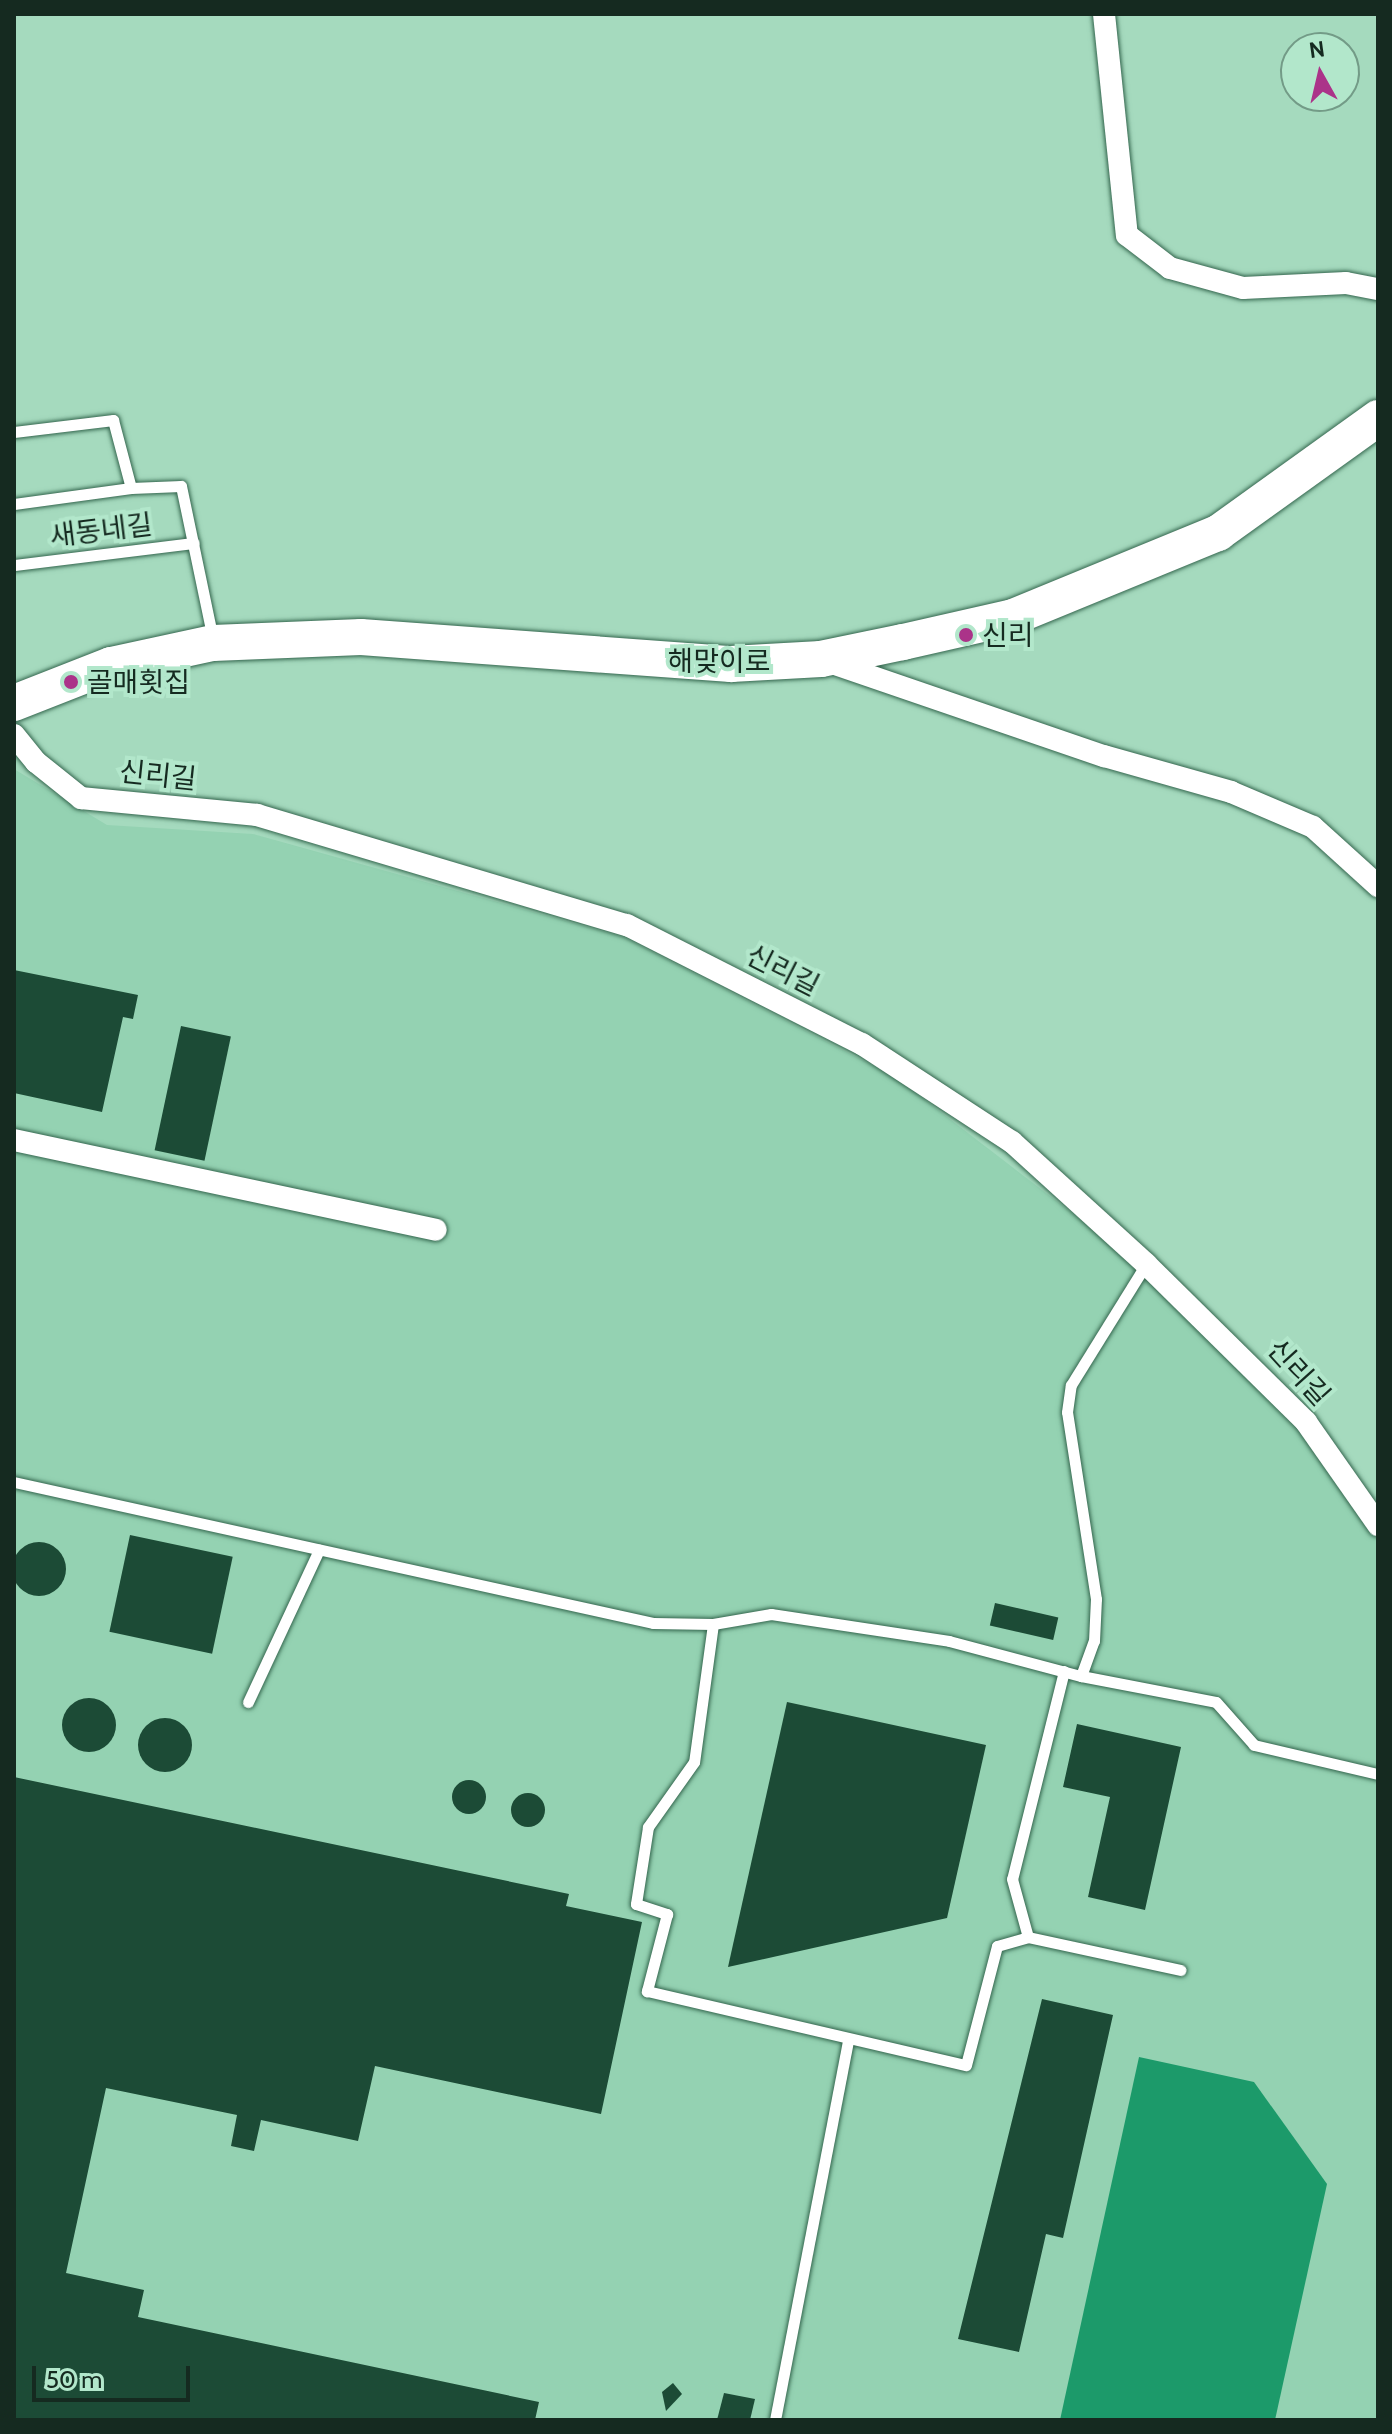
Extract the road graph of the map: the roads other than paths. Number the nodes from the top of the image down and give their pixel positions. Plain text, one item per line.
1 (1104, 14) edge
2 (1378, 289) edge
3 (1378, 418) edge
4 (14, 432) edge
5 (131, 488) junction
6 (14, 504) edge
7 (194, 543) junction
8 (14, 565) edge
9 (213, 643) junction
10 (821, 659) junction
11 (14, 703) edge
12 (14, 735) edge
13 (1378, 886) edge
14 (14, 1140) edge
15 (436, 1230) dead end
16 (1146, 1264) junction
17 (14, 1482) edge
18 (1378, 1525) edge
19 (319, 1550) junction
20 (713, 1624) junction
21 (1064, 1671) junction
22 (1081, 1676) junction
23 (248, 1702) dead end
24 (1378, 1774) edge
25 (1028, 1937) junction
26 (1180, 1970) dead end
27 (848, 2042) junction
28 (775, 2420) edge

1 - 2 street
3 - 10 main road, 해맞이로
4 - 5 lane, 새동네길
5 - 6 lane, 새동네길
5 - 7 lane, 새동네길
7 - 8 lane, 새동네길
7 - 9 lane, 새동네길
9 - 10 main road, 해맞이로
9 - 11 main road, 해맞이로
10 - 13 street
12 - 16 street, 신리길
14 - 15 street
16 - 18 street, 신리길
16 - 22 lane
17 - 19 lane
19 - 20 lane
19 - 23 lane
20 - 21 lane
20 - 27 lane
21 - 22 lane
21 - 25 lane
22 - 24 lane
25 - 26 lane
25 - 27 lane
27 - 28 lane

